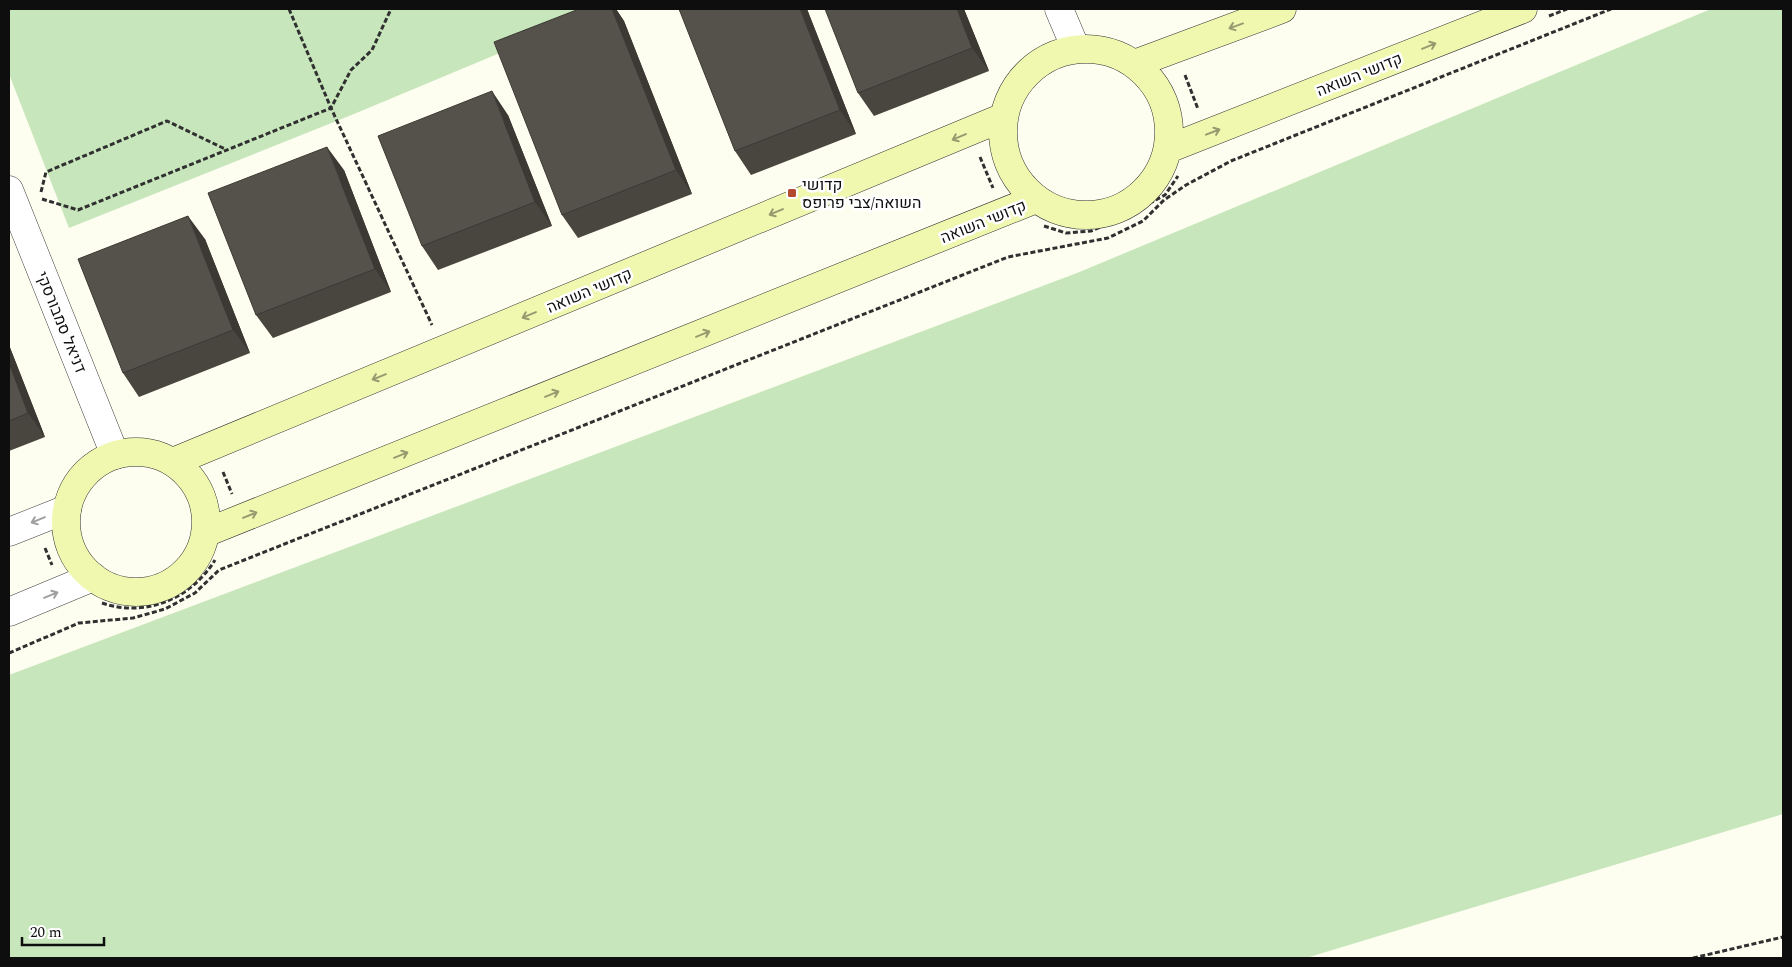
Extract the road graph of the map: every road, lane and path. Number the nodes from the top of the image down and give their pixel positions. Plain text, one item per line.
1 (289, 9) edge
2 (391, 9) edge
3 (1059, 9) edge
4 (1282, 9) edge
5 (1523, 9) edge
6 (1611, 9) edge
7 (1076, 49) junction
8 (1175, 49) junction
9 (1134, 64) junction
10 (331, 108) junction
11 (1004, 117) junction
12 (969, 132) junction
13 (1208, 134) junction
14 (1168, 149) junction
15 (228, 150) junction
16 (9, 190) edge
17 (1036, 199) junction
18 (1004, 213) junction
19 (443, 351) junction
20 (115, 455) junction
21 (173, 462) junction
22 (67, 509) junction
23 (34, 522) junction
24 (9, 532) edge
25 (205, 533) junction
26 (93, 577) junction
27 (63, 590) junction
28 (9, 612) edge
29 (9, 653) edge
30 (1783, 937) edge
31 (1693, 958) edge

1 - 10 path
2 - 10 path
3 - 7 street
4 -> 8 street
13 -> 5 street, קדושי השואה
6 - 29 path
7 - 9 street
7 - 11 street
8 - 9 street
8 - 13 path
9 - 14 street
10 - 15 path
10 - 19 path
11 - 12 street, קדושי השואה
11 - 17 street
12 - 18 path
12 -> 19 street, קדושי השואה
13 - 14 street, קדושי השואה
14 - 17 street
15 - 15 path
16 - 20 street, דניאל סמבורסקי
17 - 18 street, קדושי השואה
25 -> 18 street, קדושי השואה
19 -> 21 street, קדושי השואה
20 - 21 street
20 - 22 street
21 - 25 street
22 -> 23 street
22 - 26 street
23 - 24 street
23 - 27 path
25 - 26 street
26 - 27 street
28 -> 27 street
30 - 31 path

